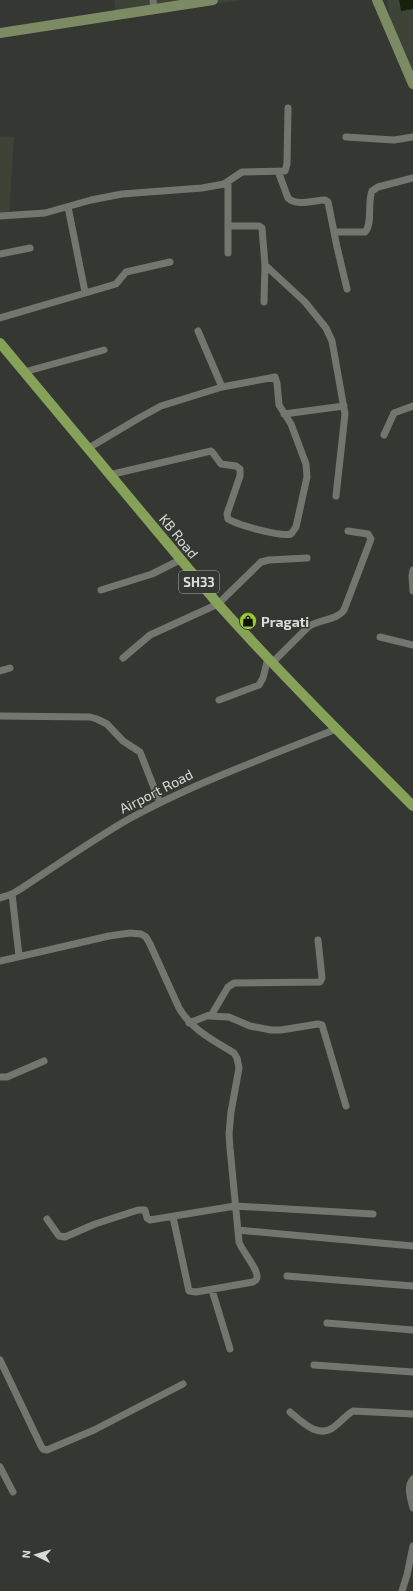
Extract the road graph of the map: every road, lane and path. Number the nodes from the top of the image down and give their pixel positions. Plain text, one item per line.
1 (213, 0) edge
2 (377, 0) edge
3 (153, 4) edge
4 (0, 33) edge
5 (413, 84) edge
6 (288, 108) dead end
7 (346, 137) dead end
8 (413, 137) edge
9 (278, 171) junction
10 (413, 178) edge
11 (228, 182) junction
12 (68, 207) junction
13 (0, 216) edge
14 (229, 226) junction
15 (334, 232) junction
16 (30, 248) dead end
17 (228, 253) dead end
18 (0, 254) edge
19 (170, 262) dead end
20 (265, 264) junction
21 (347, 289) dead end
22 (86, 292) junction
23 (264, 302) dead end
24 (0, 318) edge
25 (198, 331) dead end
26 (0, 343) edge
27 (104, 350) dead end
28 (24, 372) junction
29 (222, 387) junction
30 (344, 406) junction
31 (413, 406) edge
32 (284, 414) junction
33 (384, 435) dead end
34 (87, 449) junction
35 (109, 475) junction
36 (336, 496) dead end
37 (348, 531) dead end
38 (307, 558) dead end
39 (180, 560) junction
40 (413, 570) edge
41 (101, 590) dead end
42 (413, 591) edge
43 (218, 604) junction
44 (380, 637) dead end
45 (413, 645) edge
46 (123, 658) dead end
47 (270, 660) junction
48 (10, 668) dead end
49 (0, 671) edge
50 (219, 700) dead end
51 (0, 716) edge
52 (336, 729) junction
53 (160, 803) junction
54 (413, 806) edge
55 (12, 894) junction
56 (0, 898) edge
57 (318, 940) dead end
58 (19, 956) junction
59 (0, 961) edge
60 (209, 1016) junction
61 (189, 1023) junction
62 (44, 1060) dead end
63 (0, 1077) edge
64 (346, 1106) dead end
65 (235, 1206) junction
66 (373, 1214) dead end
67 (172, 1217) junction
68 (47, 1219) dead end
69 (238, 1230) junction
70 (413, 1246) edge
71 (286, 1276) dead end
72 (413, 1286) edge
73 (212, 1290) junction
74 (328, 1323) dead end
75 (413, 1330) edge
76 (230, 1350) dead end
77 (0, 1360) edge
78 (314, 1365) dead end
79 (413, 1372) edge
80 (183, 1384) dead end
81 (290, 1412) dead end
82 (413, 1414) edge
83 (0, 1467) edge
84 (413, 1479) edge
85 (13, 1492) dead end
86 (413, 1508) edge
87 (413, 1546) edge
88 (402, 1591) edge

1 - 3 main road
2 - 5 main road
3 - 4 main road
6 - 9 street
7 - 8 street
9 - 11 street
9 - 15 street
10 - 15 street
11 - 12 street
11 - 14 street
12 - 13 street
12 - 22 street
14 - 17 street
14 - 20 street
15 - 21 street
16 - 18 street
19 - 22 street
20 - 23 street
20 - 30 street
22 - 24 street
25 - 29 street
26 - 28 main road, KB Road / SH33
27 - 28 street
28 - 34 main road, KB Road / SH33
29 - 32 street
29 - 34 street
30 - 32 street
30 - 36 street
31 - 33 street
32 - 35 street
34 - 35 main road, KB Road / SH33
35 - 39 main road, KB Road / SH33
37 - 47 street
38 - 43 street
39 - 41 street
39 - 43 main road, KB Road / SH33
40 - 42 street
43 - 46 street
43 - 47 main road, KB Road / SH33
44 - 45 street
47 - 50 street
47 - 52 main road, KB Road / SH33
48 - 49 street
51 - 53 street
52 - 53 street, Airport Road
52 - 54 main road, KB Road / SH33
53 - 55 street, Airport Road
55 - 56 street, Airport Road
55 - 58 street
57 - 60 street
58 - 59 street
58 - 61 street
60 - 61 street
60 - 64 street
61 - 65 street
62 - 63 street
65 - 66 street
65 - 67 street
65 - 69 street
67 - 68 street
67 - 73 street
69 - 70 street
69 - 73 street
71 - 72 street
73 - 76 street
74 - 75 street
77 - 80 street
78 - 79 street
81 - 82 street
83 - 85 street
84 - 86 street
87 - 88 street

